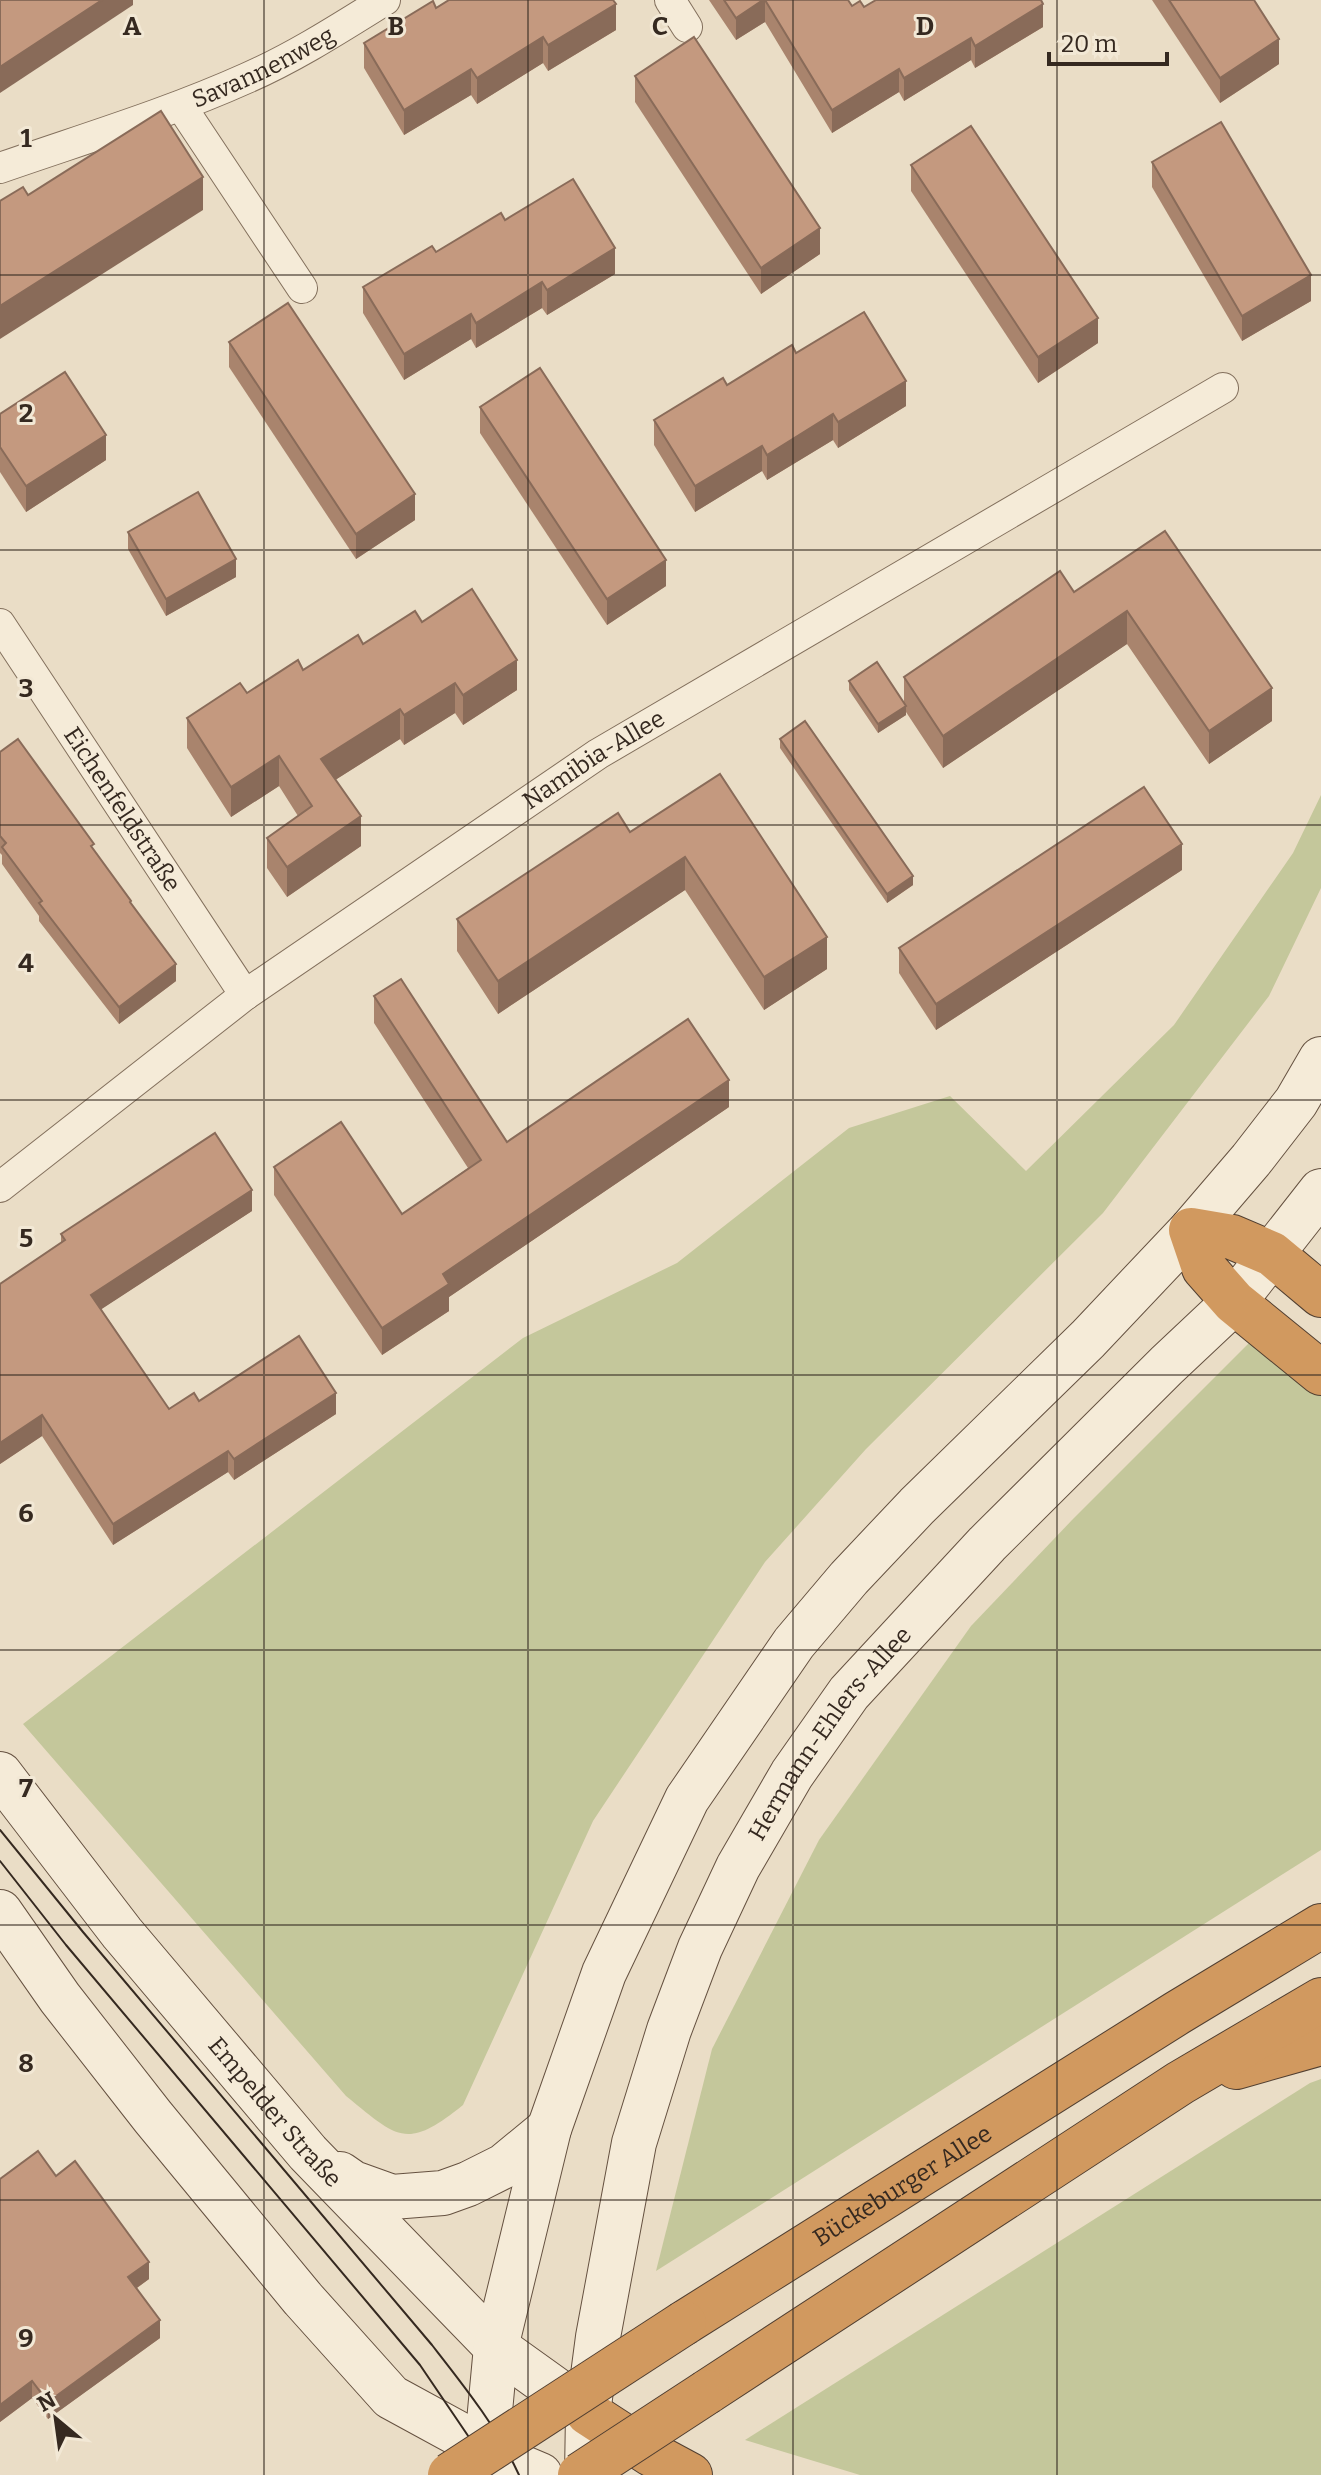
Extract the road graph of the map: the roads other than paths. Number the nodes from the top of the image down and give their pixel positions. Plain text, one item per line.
1 (385, 0) edge
2 (670, 0) edge
3 (687, 27) dead end
4 (181, 106) junction
5 (0, 168) edge
6 (302, 288) dead end
7 (1223, 388) dead end
8 (0, 624) edge
9 (245, 995) junction
10 (1321, 1059) edge
11 (0, 1187) edge
12 (1321, 1191) edge
13 (1191, 1230) junction
14 (1272, 1254) junction
15 (1321, 1295) edge
16 (1234, 1302) junction
17 (1321, 1373) edge
18 (0, 1774) edge
19 (1321, 1902) edge
20 (0, 1912) edge
21 (1321, 1926) edge
22 (1321, 2000) edge
23 (1177, 2013) junction
24 (1321, 2043) edge
25 (1180, 2083) junction
26 (549, 2129) junction
27 (308, 2153) junction
28 (496, 2347) junction
29 (588, 2413) junction
30 (485, 2462) edge
31 (634, 2464) edge
32 (450, 2475) edge
33 (540, 2475) edge
34 (580, 2475) edge
35 (587, 2475) edge
36 (690, 2475) edge

1 - 4 street, Savannenweg
2 - 3 street
4 - 5 street, Savannenweg
4 - 6 street, Savannenweg
7 - 9 street, Namibia-Allee
8 - 9 street, Eichenfeldstraße
9 - 11 street, Namibia-Allee
10 - 13 street
12 - 14 street, Hermann-Ehlers-Allee
13 - 14 highway
13 - 16 highway
13 - 26 street
14 - 15 highway
14 - 16 street, Hermann-Ehlers-Allee
16 - 17 highway
16 - 29 street, Hermann-Ehlers-Allee
18 - 27 street, Empelder Straße
19 - 23 highway
20 - 30 street
21 - 23 highway, Bückeburger Allee
22 - 25 highway
23 - 32 highway, Bückeburger Allee, bridge
24 - 25 highway
25 - 34 highway, bridge
26 - 27 street
26 - 28 street
27 - 28 street, Empelder Straße
28 - 29 street, Empelder Straße
28 - 30 street
29 - 31 highway
29 - 35 street, Hermann-Ehlers-Allee
30 - 33 street
31 - 36 highway

